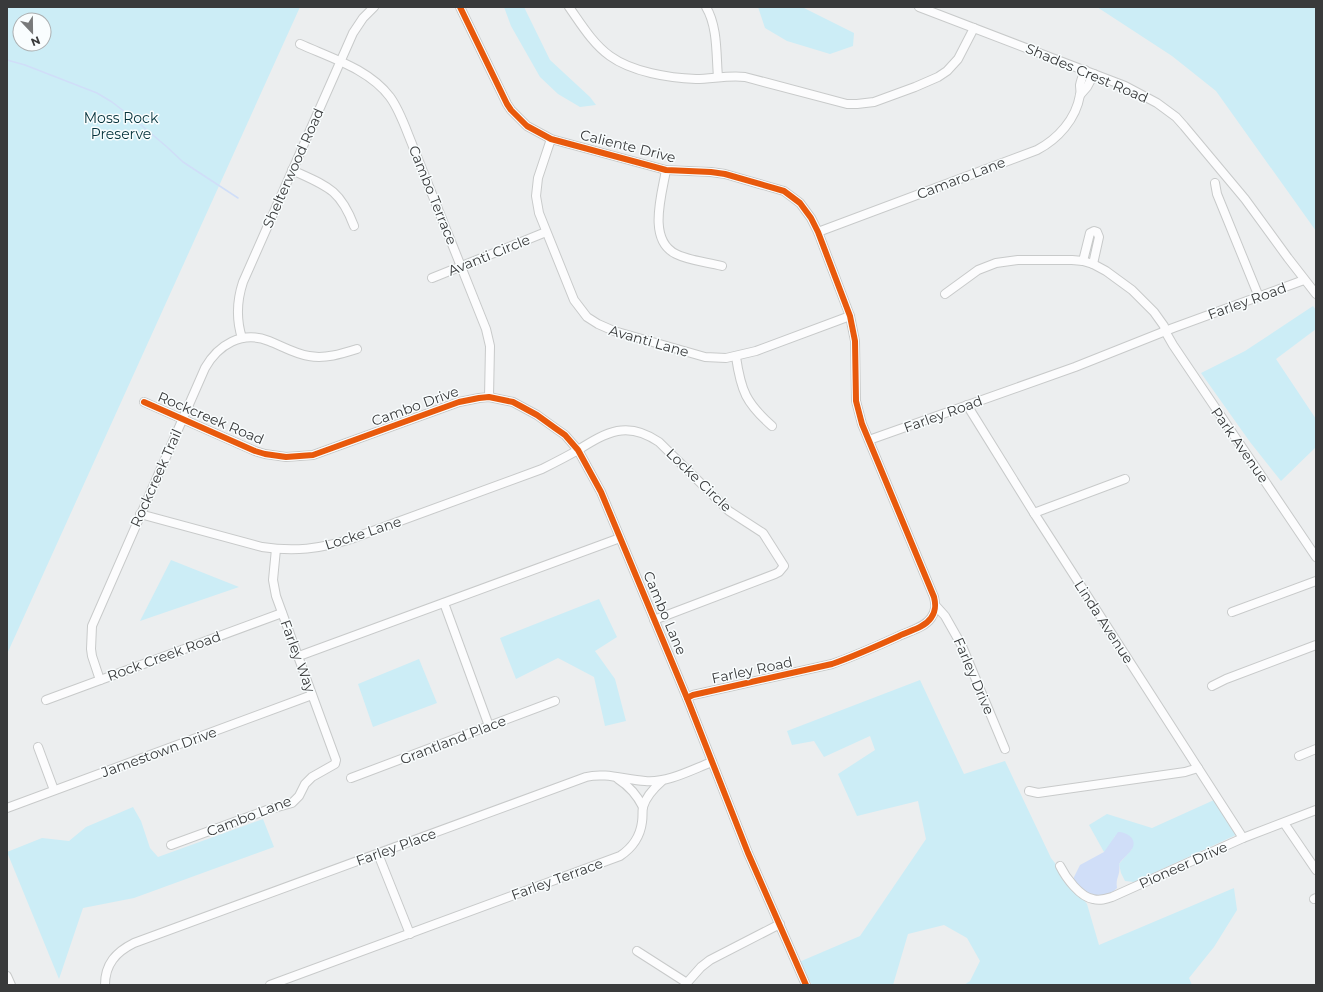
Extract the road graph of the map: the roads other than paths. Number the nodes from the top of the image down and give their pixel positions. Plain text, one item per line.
1 (374, 7) edge
2 (460, 7) edge
3 (569, 7) edge
4 (706, 7) edge
5 (919, 7) edge
6 (974, 28) junction
7 (300, 44) dead end
8 (340, 62) junction
9 (1085, 70) junction
10 (1094, 74) junction
11 (718, 77) junction
12 (1080, 95) junction
13 (551, 139) junction
14 (292, 170) junction
15 (666, 170) junction
16 (1215, 183) dead end
17 (354, 226) dead end
18 (546, 232) junction
19 (818, 232) junction
20 (1083, 261) junction
21 (1093, 264) junction
22 (461, 266) junction
23 (722, 266) dead end
24 (432, 278) dead end
25 (1304, 280) junction
26 (945, 294) dead end
27 (1316, 294) edge
28 (1259, 297) junction
29 (850, 316) junction
30 (1165, 331) junction
31 (242, 338) junction
32 (357, 349) dead end
33 (736, 357) junction
34 (489, 397) junction
35 (144, 402) dead end
36 (967, 405) junction
37 (182, 418) junction
38 (772, 426) dead end
39 (868, 440) junction
40 (340, 446) joint
41 (578, 450) junction
42 (1125, 479) dead end
43 (140, 514) junction
44 (1034, 514) junction
45 (620, 538) junction
46 (276, 549) junction
47 (1316, 557) edge
48 (1316, 581) edge
49 (444, 603) junction
50 (936, 606) junction
51 (1232, 612) dead end
52 (282, 613) junction
53 (654, 620) junction
54 (1316, 646) edge
55 (299, 656) junction
56 (100, 680) junction
57 (1212, 686) dead end
58 (312, 695) junction
59 (687, 698) junction
60 (46, 700) dead end
61 (555, 701) dead end
62 (490, 726) junction
63 (38, 747) dead end
64 (1005, 749) dead end
65 (1316, 749) edge
66 (1299, 756) dead end
67 (336, 760) joint
68 (712, 762) junction
69 (1198, 768) junction
70 (614, 777) junction
71 (351, 778) dead end
72 (662, 781) junction
73 (54, 790) junction
74 (1029, 791) dead end
75 (7, 808) edge
76 (643, 808) junction
77 (1316, 810) edge
78 (1284, 822) junction
79 (1243, 838) junction
80 (171, 845) dead end
81 (378, 854) junction
82 (1060, 866) dead end
83 (1316, 870) edge
84 (780, 924) junction
85 (410, 934) junction
86 (637, 951) dead end
87 (7, 976) edge
88 (686, 984) edge
89 (11, 985) edge
90 (105, 985) edge
91 (270, 985) edge
92 (806, 985) edge

1 - 8 street, Shelterwood Road
2 - 13 street, Caliente Drive
3 - 11 street
4 - 11 street
5 - 6 street, Shades Crest Road
6 - 9 street, Shades Crest Road
6 - 11 street
7 - 8 street, Cambo Terrace
8 - 14 street, Shelterwood Road
8 - 22 street, Cambo Terrace
9 - 10 street, Shades Crest Road
9 - 12 street, Camaro Lane
10 - 12 street, Camaro Lane
10 - 25 street, Shades Crest Road
12 - 19 street, Camaro Lane
13 - 15 street, Caliente Drive
13 - 18 street, Avanti Lane
14 - 17 street
14 - 31 street, Shelterwood Road
15 - 19 street, Caliente Drive
15 - 23 street
16 - 28 street
18 - 22 street, Avanti Circle
18 - 33 street, Avanti Lane
19 - 29 street, Caliente Drive
20 - 21 street, Park Avenue
20 - 21 street
20 - 26 street, Park Avenue
21 - 30 street, Park Avenue
22 - 24 street, Avanti Circle
22 - 34 street, Cambo Terrace
25 - 27 street, Shades Crest Road
25 - 28 street, Farley Road
28 - 30 street, Farley Road
29 - 33 street, Avanti Lane
29 - 39 street, Caliente Drive
30 - 36 street, Farley Road
30 - 47 street, Park Avenue
31 - 32 street, Rockcreek Trail
31 - 37 street, Rockcreek Trail
33 - 38 street
34 - 40 street, Cambo Drive
34 - 41 street, Cambo Drive
35 - 37 street, Rockcreek Road
36 - 39 street, Farley Road
36 - 44 street, Linda Avenue
37 - 40 street, Rockcreek Road
37 - 43 street, Rockcreek Trail
39 - 50 street
41 - 45 street, Cambo Drive
41 - 46 street, Locke Lane
41 - 53 street, Locke Circle
42 - 44 street
43 - 46 street, Locke Lane
43 - 56 street, Rockcreek Trail
44 - 69 street, Linda Avenue
45 - 49 street
45 - 53 street, Cambo Lane
46 - 52 street, Farley Way
48 - 51 street
49 - 55 street
49 - 62 street
50 - 59 street, Farley Road
50 - 64 street, Farley Drive
52 - 55 street, Farley Way
52 - 56 street, Rock Creek Road
53 - 59 street, Cambo Lane
54 - 57 street
55 - 58 street, Farley Way
56 - 60 street, Rock Creek Road
58 - 67 street, Farley Way
58 - 73 street, Jamestown Drive
59 - 68 street
61 - 62 street, Grantland Place
62 - 71 street, Grantland Place
63 - 73 street
65 - 66 street
67 - 80 street, Cambo Lane
68 - 72 street, Farley Place
68 - 84 street
69 - 74 street
69 - 79 street, Linda Avenue
70 - 72 street, Farley Place
70 - 76 street
70 - 81 street, Farley Place
72 - 76 street, Farley Terrace
73 - 75 street, Jamestown Drive
76 - 85 street, Farley Terrace
77 - 78 street, Pioneer Drive
78 - 79 street, Pioneer Drive
78 - 83 street
79 - 82 street, Pioneer Drive
81 - 85 street
81 - 90 street, Farley Place
84 - 88 street
84 - 92 street
85 - 91 street, Farley Terrace
86 - 88 street
87 - 89 street

